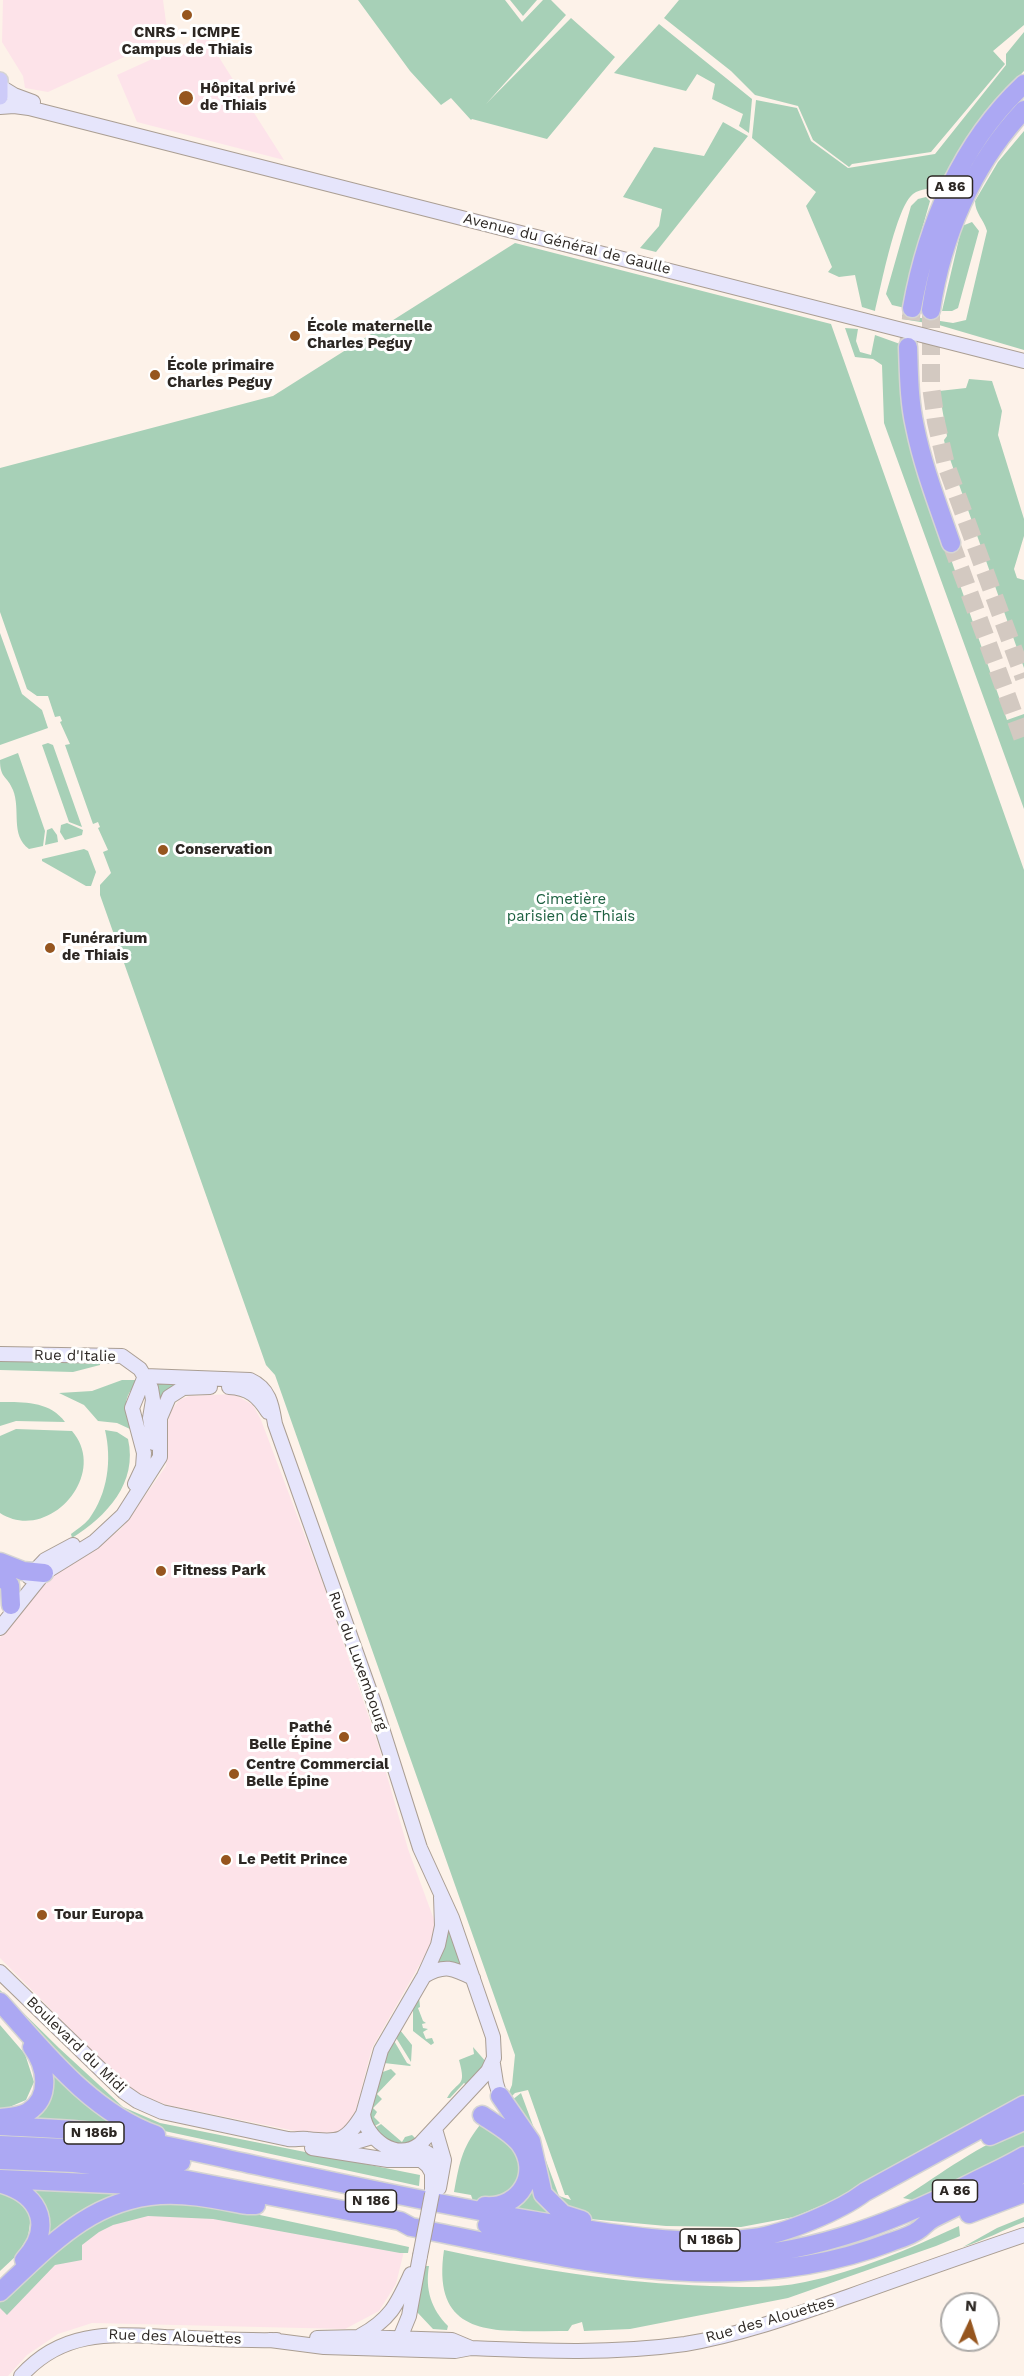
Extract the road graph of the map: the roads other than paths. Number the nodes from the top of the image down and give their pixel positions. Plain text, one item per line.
1 (1024, 84) edge
2 (0, 88) edge
3 (0, 107) edge
4 (1024, 110) edge
5 (109, 129) junction
6 (912, 308) tunnel mouth
7 (931, 310) tunnel mouth
8 (908, 347) tunnel mouth
9 (1024, 361) edge
10 (951, 543) tunnel mouth
11 (0, 1354) edge
12 (145, 1376) junction
13 (275, 1424) junction
14 (154, 1466) junction
15 (0, 1562) edge
16 (38, 1573) junction
17 (0, 1575) edge
18 (11, 1605) junction
19 (0, 1626) edge
20 (441, 1897) junction
21 (0, 1972) edge
22 (424, 1976) junction
23 (473, 1978) junction
24 (0, 2002) edge
25 (0, 2013) edge
26 (493, 2064) junction
27 (500, 2096) joint
28 (1024, 2105) edge
29 (455, 2109) junction
30 (363, 2114) junction
31 (483, 2115) joint
32 (0, 2118) edge
33 (1024, 2121) edge
34 (0, 2126) edge
35 (435, 2129) junction
36 (372, 2137) junction
37 (297, 2140) junction
38 (0, 2145) edge
39 (415, 2148) junction
40 (186, 2150) junction
41 (327, 2151) junction
42 (1024, 2156) edge
43 (0, 2160) edge
44 (1024, 2173) edge
45 (0, 2179) edge
46 (0, 2184) edge
47 (434, 2184) junction
48 (1024, 2193) edge
49 (858, 2198) junction
50 (256, 2205) junction
51 (465, 2209) junction
52 (411, 2227) junction
53 (920, 2230) junction
54 (616, 2233) junction
55 (1024, 2235) edge
56 (420, 2256) junction
57 (740, 2264) junction
58 (0, 2283) edge
59 (0, 2292) edge
60 (393, 2311) junction
61 (409, 2316) junction
62 (359, 2337) junction
63 (400, 2338) junction
64 (270, 2340) junction
65 (437, 2340) junction
66 (324, 2347) junction
67 (471, 2348) junction
68 (410, 2349) junction
69 (21, 2376) edge

1 - 6 highway, A 86
2 - 5 street, Avenue du Général de Gaulle
3 - 5 street, Avenue du Général de Gaulle
4 - 7 highway, A 86
5 - 9 street, Avenue du Général de Gaulle
8 - 10 highway
11 - 12 street, Rue d'Italie
12 - 13 street
12 - 14 street
12 - 16 street
13 - 14 street
13 - 20 street, Rue du Luxembourg
14 - 16 street
15 - 16 highway
16 - 18 street
16 - 19 street
17 - 18 highway
18 - 19 street
20 - 22 street
20 - 23 street, Rue du Luxembourg
21 - 37 street, Boulevard du Midi
22 - 23 street
22 - 30 street
23 - 26 street, Rue du Luxembourg
24 - 40 highway
25 - 32 highway
26 - 27 street, Rue du Luxembourg
26 - 29 street
27 - 54 highway
28 - 49 highway
29 - 31 street
29 - 35 street
30 - 36 street
30 - 37 street
31 - 51 highway
33 - 49 highway, N 186b
34 - 40 highway, N 186b
35 - 39 street
35 - 47 street
36 - 39 street
36 - 41 street
37 - 41 street
38 - 57 highway, N 186
39 - 47 street
40 - 51 highway, N 186b
41 - 47 street
42 - 57 highway, A 86
43 - 52 highway, N 186
44 - 53 highway, A 86
45 - 50 highway
46 - 58 highway
47 - 56 street, bridge
48 - 53 highway
49 - 54 highway, N 186b
50 - 52 highway
50 - 59 highway
51 - 54 highway, N 186b
52 - 57 highway, N 186
53 - 57 highway, A 86
55 - 67 street, Rue des Alouettes
56 - 60 street
56 - 61 street
60 - 62 street
60 - 63 street
61 - 63 street
61 - 65 street
62 - 63 street, Rue des Alouettes
62 - 64 street, Rue des Alouettes
63 - 65 street, Rue des Alouettes
63 - 66 street
63 - 68 street
64 - 66 street, Rue des Alouettes
64 - 69 street, Rue des Alouettes
65 - 67 street, Rue des Alouettes
66 - 68 street, Rue des Alouettes
67 - 68 street, Rue des Alouettes

